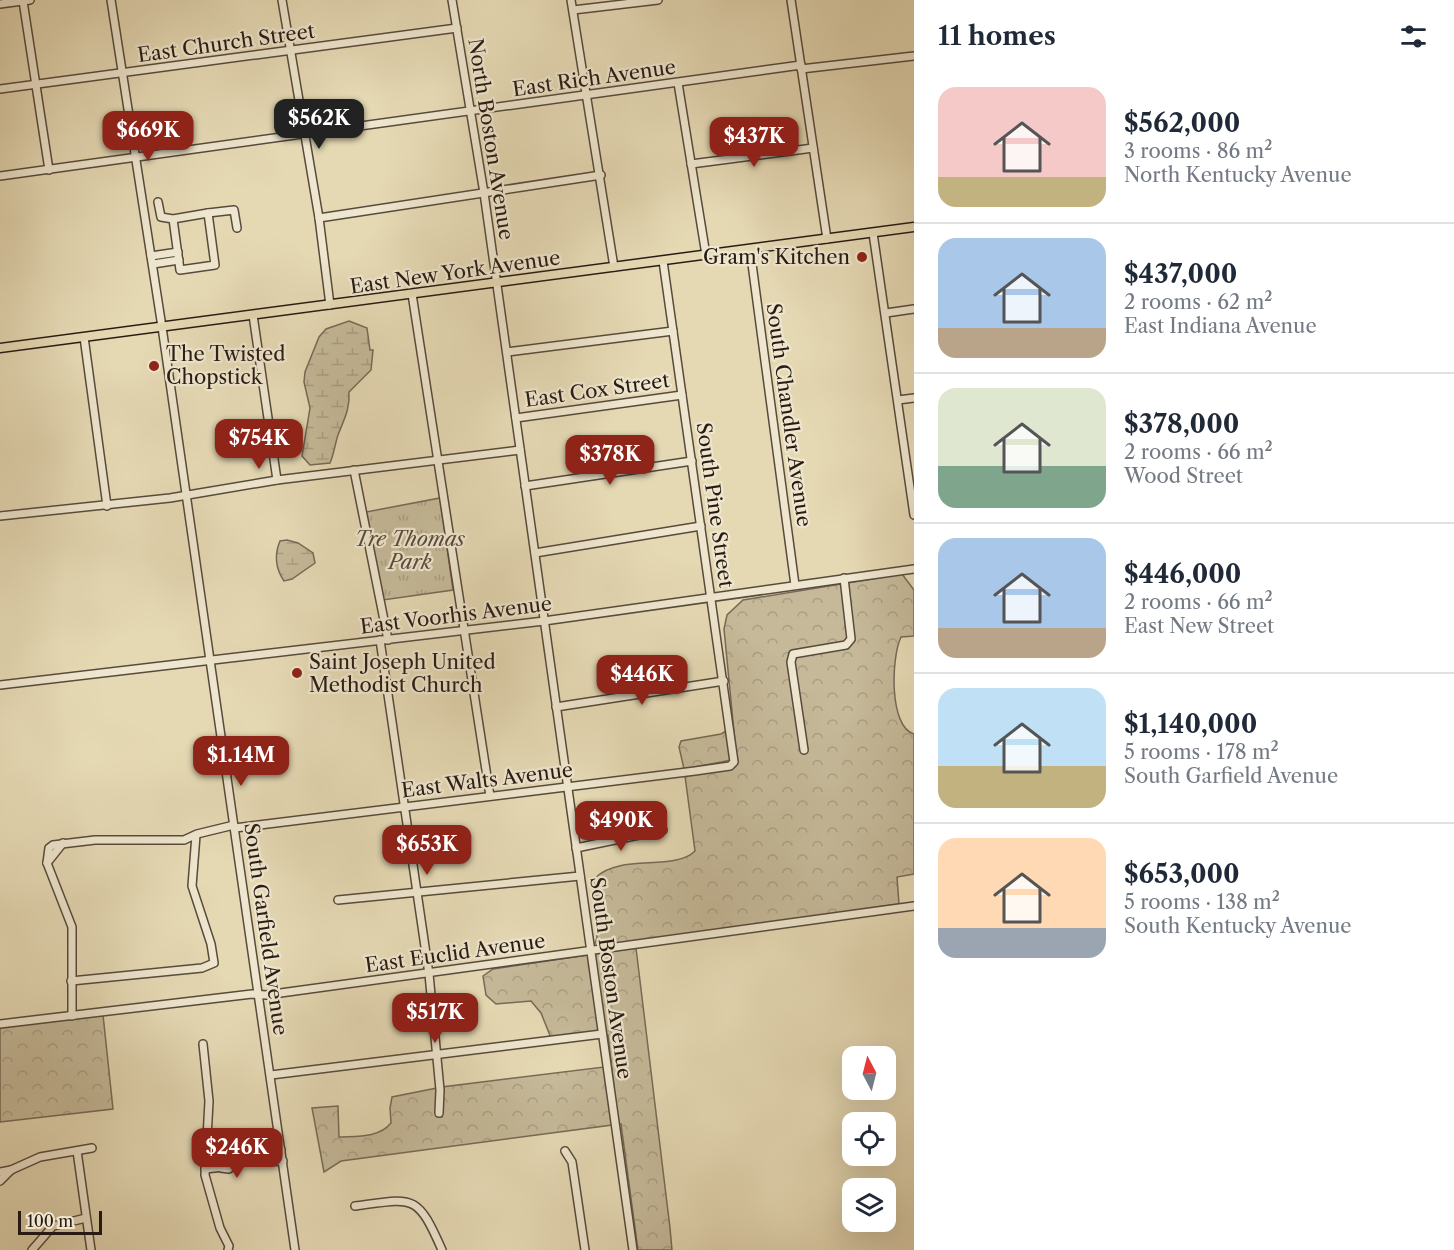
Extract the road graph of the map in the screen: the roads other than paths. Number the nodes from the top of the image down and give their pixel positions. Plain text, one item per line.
1 (27, 0) edge
2 (111, 0) edge
3 (282, 0) edge
4 (452, 0) edge
5 (571, 0) edge
6 (658, 0) edge
7 (791, 0) edge
8 (0, 4) edge
9 (573, 10) junction
10 (457, 28) junction
11 (290, 50) junction
12 (914, 56) edge
13 (801, 67) junction
14 (123, 73) junction
15 (678, 82) junction
16 (36, 84) junction
17 (0, 89) edge
18 (588, 93) junction
19 (470, 113) junction
20 (304, 135) junction
21 (813, 147) junction
22 (135, 159) junction
23 (691, 164) junction
24 (49, 170) junction
25 (601, 175) junction
26 (0, 177) edge
27 (484, 193) junction
28 (158, 202) dead end
29 (208, 213) junction
30 (319, 218) junction
31 (173, 219) junction
32 (914, 227) edge
33 (237, 228) dead end
34 (873, 233) junction
35 (826, 239) junction
36 (750, 249) junction
37 (178, 252) junction
38 (706, 255) junction
39 (151, 256) junction
40 (179, 260) junction
41 (663, 261) junction
42 (153, 264) junction
43 (614, 267) junction
44 (497, 283) junction
45 (412, 294) junction
46 (330, 305) junction
47 (914, 309) edge
48 (886, 313) junction
49 (253, 315) junction
50 (162, 327) junction
51 (673, 331) junction
52 (84, 337) junction
53 (0, 348) edge
54 (507, 352) junction
55 (682, 395) junction
56 (914, 398) edge
57 (898, 400) junction
58 (516, 418) junction
59 (520, 450) junction
60 (438, 460) junction
61 (692, 461) junction
62 (354, 470) junction
63 (277, 480) junction
64 (911, 483) edge
65 (525, 486) junction
66 (185, 494) junction
67 (106, 506) junction
68 (914, 515) edge
69 (0, 516) edge
70 (701, 526) junction
71 (535, 553) junction
72 (914, 568) edge
73 (844, 578) junction
74 (795, 585) junction
75 (712, 597) junction
76 (544, 621) junction
77 (464, 630) junction
78 (384, 640) junction
79 (209, 661) junction
80 (724, 681) junction
81 (0, 685) edge
82 (556, 707) junction
83 (804, 750) dead end
84 (735, 754) joint
85 (568, 787) junction
86 (490, 796) junction
87 (404, 807) junction
88 (235, 827) junction
89 (663, 830) dead end
90 (196, 835) junction
91 (576, 848) junction
92 (580, 876) junction
93 (417, 893) junction
94 (338, 900) dead end
95 (914, 906) edge
96 (591, 951) junction
97 (429, 974) junction
98 (71, 981) junction
99 (259, 995) junction
100 (72, 1016) junction
101 (0, 1024) edge
102 (602, 1034) junction
103 (203, 1044) dead end
104 (436, 1056) junction
105 (271, 1075) junction
106 (439, 1113) dead end
107 (92, 1148) dead end
108 (207, 1148) junction
109 (281, 1150) junction
110 (77, 1151) junction
111 (565, 1151) dead end
112 (283, 1161) junction
113 (205, 1169) junction
114 (11, 1170) junction
115 (0, 1172) edge
116 (0, 1181) edge
117 (355, 1206) dead end
118 (86, 1218) junction
119 (32, 1250) edge
120 (91, 1250) edge
121 (228, 1250) edge
122 (295, 1250) edge
123 (442, 1250) edge
124 (585, 1250) edge
125 (633, 1250) edge

1 - 8 street
1 - 16 street
2 - 14 street, South Garfield Avenue
3 - 11 street
4 - 10 street, North Boston Avenue
5 - 9 street
6 - 9 street
7 - 13 street
9 - 18 street
10 - 11 street, East Church Street
10 - 19 street, North Boston Avenue
11 - 14 street, East Church Street
11 - 20 street
12 - 13 street, East Rich Avenue
13 - 15 street, East Rich Avenue
13 - 21 street
14 - 16 street, East Church Street
14 - 22 street, South Garfield Avenue
15 - 18 street, East Rich Avenue
15 - 23 street
16 - 17 street, East Church Street
16 - 24 street
18 - 19 street, East Rich Avenue
18 - 25 street
19 - 20 street, East Rich Avenue
19 - 27 street, North Boston Avenue
20 - 22 street, East Rich Avenue
20 - 30 street
21 - 23 street
21 - 35 street
22 - 24 street, East Rich Avenue
22 - 39 street, South Garfield Avenue
23 - 38 street
24 - 26 street, East Rich Avenue
25 - 27 street
25 - 43 street
27 - 30 street
27 - 44 street, North Boston Avenue
28 - 31 street
29 - 31 street
29 - 33 street
29 - 40 street
30 - 46 street
31 - 37 street
32 - 34 main road, East New York Avenue
34 - 35 main road, East New York Avenue
34 - 48 street
35 - 36 main road, East New York Avenue
36 - 38 main road, East New York Avenue
36 - 74 street, South Chandler Avenue
37 - 39 street
37 - 40 street
38 - 41 main road, East New York Avenue
39 - 42 street, South Garfield Avenue
40 - 42 street
41 - 43 main road, East New York Avenue
41 - 51 street, South Pine Street
42 - 50 street, South Garfield Avenue
43 - 44 main road, East New York Avenue
44 - 45 main road, East New York Avenue
44 - 54 street, South Boston Avenue
45 - 46 main road, East New York Avenue
45 - 60 street
46 - 49 main road, East New York Avenue
47 - 48 street
48 - 57 street
49 - 50 main road, East New York Avenue
49 - 63 street
50 - 52 main road, East New York Avenue
50 - 66 street, South Garfield Avenue
51 - 54 street
51 - 55 street, South Pine Street
52 - 53 main road, East New York Avenue
52 - 67 street
54 - 58 street, South Boston Avenue
55 - 58 street, East Cox Street
55 - 61 street, South Pine Street
56 - 57 street
57 - 64 street
58 - 59 street, South Boston Avenue
59 - 60 street
59 - 65 street, South Boston Avenue
60 - 62 street
60 - 77 street
61 - 65 street
61 - 70 street, South Pine Street
62 - 63 street
62 - 78 street
63 - 66 street
64 - 68 street
65 - 71 street, South Boston Avenue
66 - 67 street
66 - 79 street, South Garfield Avenue
67 - 69 street
70 - 71 street
70 - 75 street, South Pine Street
71 - 76 street, South Boston Avenue
72 - 73 street, East Voorhis Avenue
73 - 74 street, East Voorhis Avenue
73 - 83 street
74 - 75 street, East Voorhis Avenue
75 - 76 street, East Voorhis Avenue
75 - 80 street, South Pine Street
76 - 77 street, East Voorhis Avenue
76 - 82 street, South Boston Avenue
77 - 78 street, East Voorhis Avenue
77 - 86 street
78 - 79 street, East Voorhis Avenue
78 - 87 street
79 - 81 street, East Voorhis Avenue
79 - 88 street, South Garfield Avenue
80 - 82 street
80 - 84 street, South Pine Street
82 - 85 street, South Boston Avenue
84 - 85 street, East Walts Avenue
85 - 86 street, East Walts Avenue
85 - 91 street, South Boston Avenue
86 - 87 street, East Walts Avenue
87 - 88 street, East Walts Avenue
87 - 93 street
88 - 90 street, East Walts Avenue
88 - 99 street, South Garfield Avenue
89 - 91 street
90 - 98 street
90 - 98 street, East Walts Avenue
91 - 92 street, South Boston Avenue
92 - 93 street
92 - 96 street, South Boston Avenue
93 - 94 street
93 - 97 street
95 - 96 street, East Euclid Avenue
96 - 97 street, East Euclid Avenue
96 - 102 street, South Boston Avenue
97 - 99 street, East Euclid Avenue
97 - 104 street
98 - 100 street
99 - 100 street, East Euclid Avenue
99 - 105 street, South Garfield Avenue
100 - 101 street, East Euclid Avenue
102 - 104 street
102 - 125 street, South Boston Avenue
103 - 108 street
104 - 105 street
104 - 106 street
105 - 109 street, South Garfield Avenue
107 - 110 street
108 - 109 street
108 - 113 street
109 - 112 street, South Garfield Avenue
110 - 114 street
110 - 118 street
111 - 124 street
112 - 113 street
112 - 122 street, South Garfield Avenue
113 - 121 street
114 - 115 street
114 - 116 street
117 - 123 street
118 - 119 street
118 - 120 street

